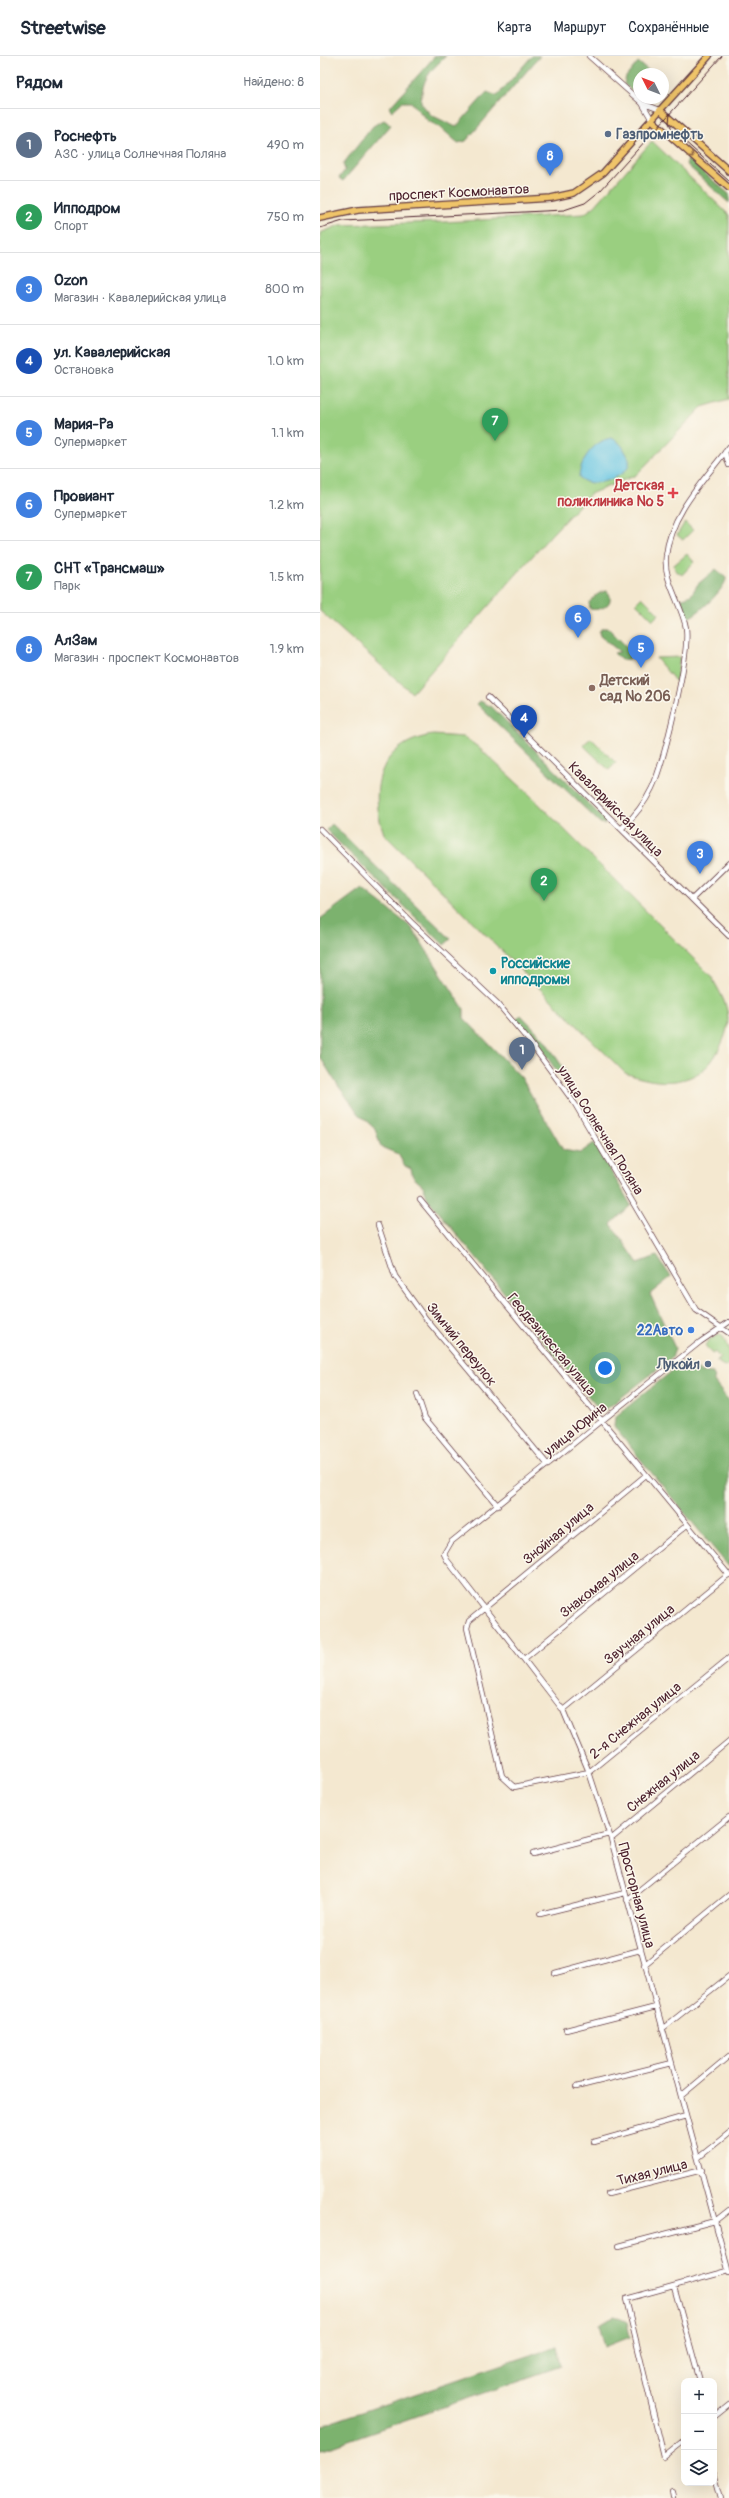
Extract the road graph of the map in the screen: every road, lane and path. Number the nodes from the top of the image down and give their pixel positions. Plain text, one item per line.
1 (589, 56) edge
2 (709, 56) edge
3 (633, 95) edge
4 (643, 104) edge
5 (645, 104) edge
6 (660, 110) junction
7 (652, 120) junction
8 (729, 171) edge
9 (729, 188) edge
10 (320, 218) edge
11 (729, 447) edge
12 (725, 452) junction
13 (729, 465) edge
14 (488, 697) dead end
15 (320, 829) edge
16 (621, 829) junction
17 (729, 863) edge
18 (692, 899) junction
19 (729, 936) edge
20 (420, 1200) dead end
21 (378, 1225) dead end
22 (729, 1322) edge
23 (722, 1326) junction
24 (729, 1333) edge
25 (417, 1394) dead end
26 (602, 1422) junction
27 (548, 1465) junction
28 (646, 1475) junction
29 (498, 1506) junction
30 (688, 1525) junction
31 (447, 1560) joint
32 (729, 1575) edge
33 (485, 1608) junction
34 (729, 1658) edge
35 (524, 1659) junction
36 (564, 1710) junction
37 (729, 1741) edge
38 (589, 1772) junction
39 (502, 1776) joint
40 (729, 1817) edge
41 (610, 1836) junction
42 (533, 1854) dead end
43 (625, 1893) junction
44 (729, 1896) edge
45 (627, 1900) junction
46 (540, 1914) dead end
47 (640, 1950) junction
48 (644, 1965) junction
49 (556, 1973) dead end
50 (729, 1976) edge
51 (656, 2007) junction
52 (662, 2029) junction
53 (566, 2030) dead end
54 (729, 2056) edge
55 (672, 2063) junction
56 (576, 2087) dead end
57 (681, 2096) junction
58 (686, 2116) junction
59 (729, 2133) edge
60 (594, 2142) dead end
61 (698, 2158) junction
62 (702, 2170) junction
63 (608, 2194) dead end
64 (729, 2210) edge
65 (715, 2221) junction
66 (619, 2246) dead end
67 (729, 2272) edge
68 (674, 2287) junction
69 (699, 2378) edge
70 (729, 2405) edge
71 (717, 2415) edge
72 (681, 2443) edge
73 (717, 2484) edge
74 (672, 2492) dead end
75 (673, 2498) edge
76 (721, 2498) edge

1 - 3 street
2 - 6 main road, проспект Космонавтов
4 - 7 street
5 - 6 street
6 - 7 main road, проспект Космонавтов
6 - 8 main road
7 -> 9 main road
7 - 10 main road, проспект Космонавтов
11 - 12 street
12 - 13 street
12 - 16 street
14 - 16 street, Кавалерийская улица
15 - 23 street, улица Солнечная Поляна
16 - 18 street, Кавалерийская улица
17 - 18 street
18 - 19 street, Кавалерийская улица
20 - 26 street, Геодезическая улица
21 - 27 street, Зимний переулок
22 - 23 street, улица Юрина
23 - 24 street, улица Солнечная Поляна
23 - 26 street, улица Юрина
25 - 29 street
26 - 27 street, улица Юрина
26 - 28 street, Геодезическая улица
27 - 29 street, улица Юрина
28 - 30 street, Геодезическая улица
28 - 33 street, Знойная улица
29 - 31 street, улица Юрина
30 - 32 street, Геодезическая улица
30 - 35 street, Знакомая улица
31 - 33 street, Просторная улица
32 - 36 street, Звучная улица
33 - 35 street, Просторная улица
33 - 39 street, Знойная улица
34 - 38 street, 2-я Снежная улица
35 - 36 street, Просторная улица
36 - 38 street, Просторная улица
37 - 41 street, Снежная улица
38 - 39 street, 2-я Снежная улица
38 - 41 street, Просторная улица
40 - 45 street
41 - 42 street, Снежная улица
41 - 43 street, Просторная улица
43 - 45 street, Просторная улица
43 - 46 street
44 - 48 street
45 - 47 street, Просторная улица
47 - 48 street, Просторная улица
47 - 49 street
48 - 51 street, Просторная улица
50 - 52 street
51 - 52 street, Просторная улица
51 - 53 street
52 - 55 street, Просторная улица
54 - 57 street
55 - 56 street
55 - 57 street, Просторная улица
57 - 58 street, Просторная улица
58 - 60 street
58 - 61 street, Просторная улица
59 - 61 street, Тихая улица
61 - 62 street, Просторная улица
62 - 63 street, Тихая улица
62 - 65 street, Просторная улица
64 - 65 street
65 - 66 street
65 - 67 street, Просторная улица
67 - 68 street
68 - 69 street
68 - 72 street
70 - 71 street
73 - 76 street
74 - 75 street

